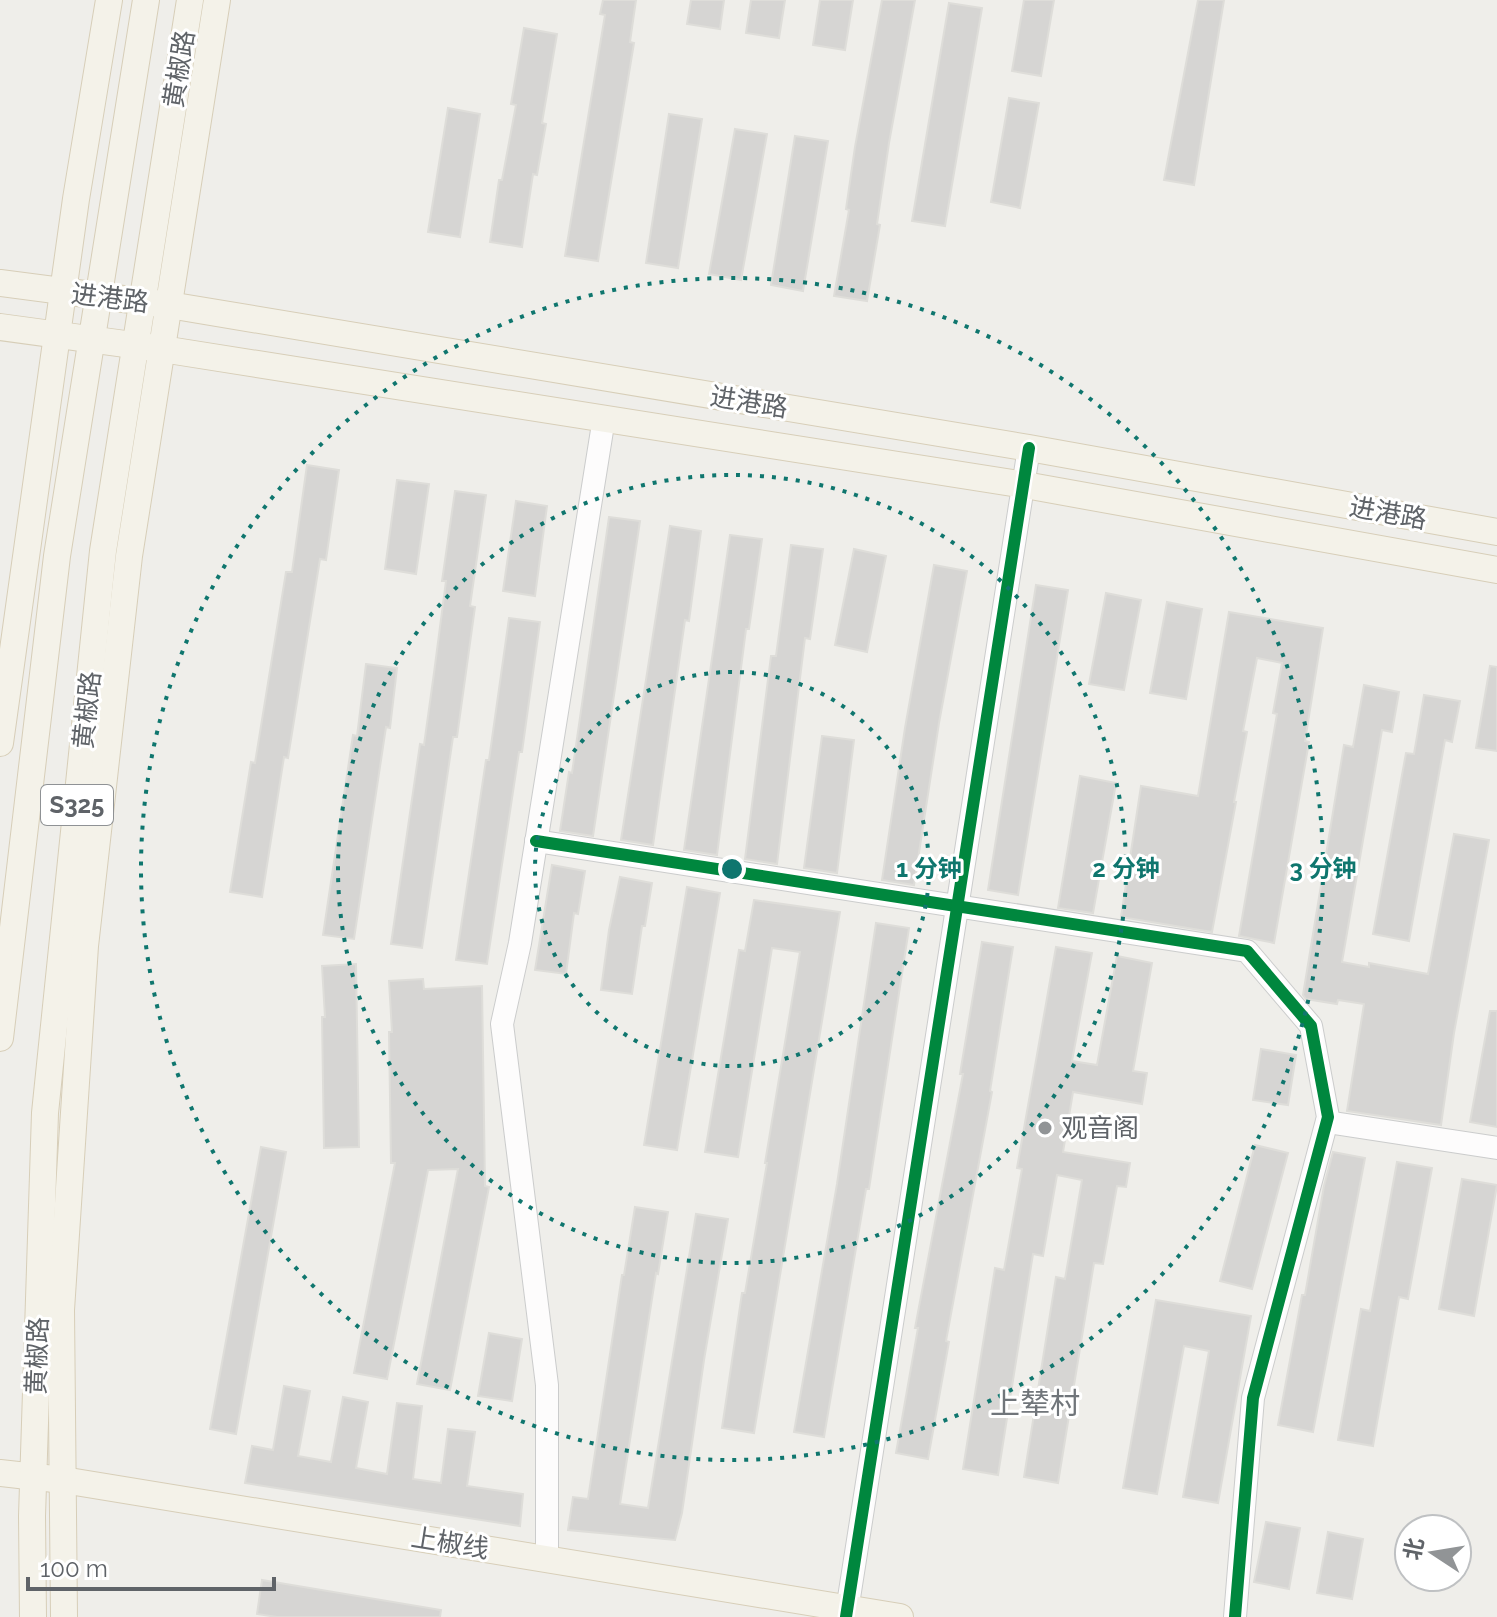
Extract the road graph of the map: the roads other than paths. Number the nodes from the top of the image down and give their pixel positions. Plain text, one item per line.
1 (109, 0) edge
2 (146, 0) edge
3 (190, 0) edge
4 (217, 0) edge
5 (0, 283) edge
6 (63, 291) junction
7 (97, 296) junction
8 (143, 302) junction
9 (169, 305) junction
10 (0, 327) edge
11 (57, 335) junction
12 (92, 341) junction
13 (135, 346) junction
14 (162, 349) junction
15 (604, 418) junction
16 (1029, 448) junction
17 (1025, 485) junction
18 (1497, 532) edge
19 (1497, 570) edge
20 (0, 743) edge
21 (536, 841) junction
22 (959, 905) junction
23 (0, 1038) edge
24 (1327, 1122) junction
25 (1497, 1148) edge
26 (0, 1473) edge
27 (33, 1477) junction
28 (63, 1480) junction
29 (547, 1558) junction
30 (847, 1613) edge
31 (33, 1617) edge
32 (64, 1617) edge
33 (900, 1617) edge
34 (1235, 1617) edge

1 - 6 main road
2 - 7 main road, 黄椒路 / S325
3 - 8 main road, 黄椒路 / S325
4 - 9 main road
5 - 6 main road, 进港路
6 - 7 main road, 进港路
6 - 11 main road
7 - 8 main road, 进港路
7 - 12 main road, 黄椒路 / S325
8 - 9 main road, 进港路
8 - 13 main road, 黄椒路 / S325
9 - 14 main road
9 - 16 main road, 进港路
10 - 11 main road, 进港路
11 - 12 main road, 进港路
11 - 20 main road
12 - 13 main road, 进港路
12 - 23 main road, 黄椒路 / S325
13 - 14 main road, 进港路
13 - 27 main road, 黄椒路 / S325
14 - 15 main road, 进港路
14 - 28 main road
15 - 17 main road, 进港路
15 - 21 street
16 - 17 street
16 - 18 main road, 进港路
17 - 19 main road, 进港路
17 - 22 street
21 - 22 street
21 - 29 street
22 - 24 street
22 - 30 street
24 - 25 street
24 - 34 street
26 - 27 main road, 上椒线
27 - 28 main road, 上椒线
27 - 31 main road, 黄椒路 / S325
28 - 29 main road, 上椒线
28 - 32 main road
29 - 30 main road, 上椒线
30 - 33 main road, 上椒线

